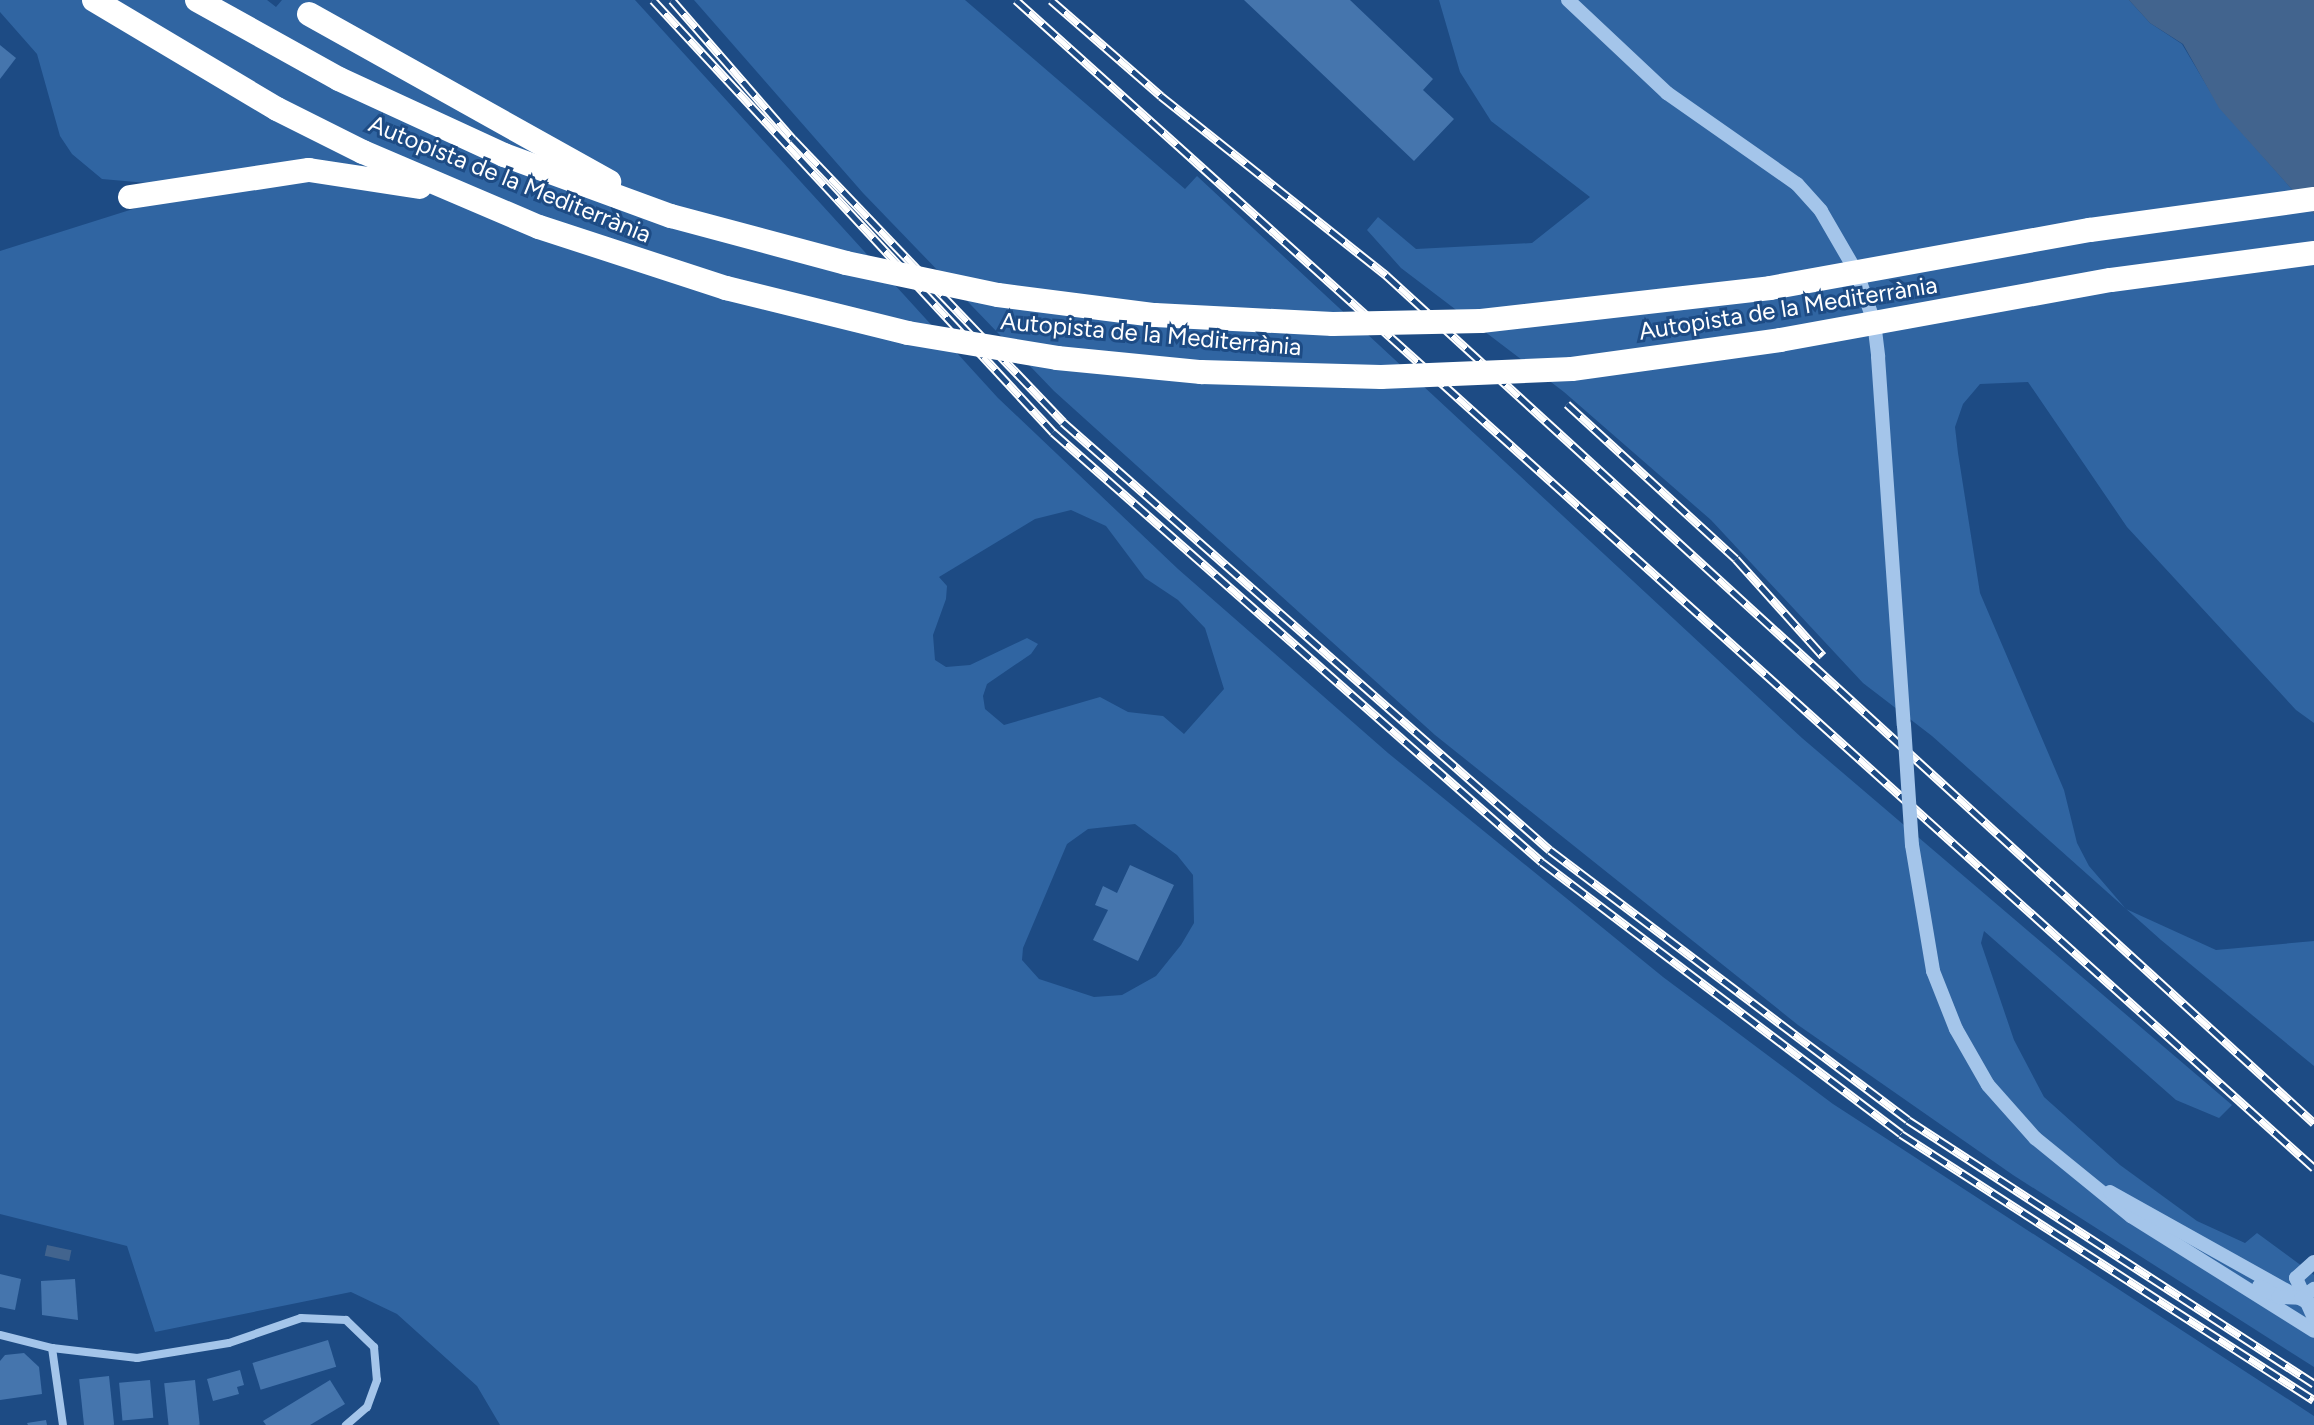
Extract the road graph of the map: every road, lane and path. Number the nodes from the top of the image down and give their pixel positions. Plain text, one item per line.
1 (94, 0) edge
2 (197, 0) edge
3 (1568, 0) edge
4 (309, 14) dead end
5 (450, 190) junction
6 (130, 197) dead end
7 (2314, 199) edge
8 (671, 216) junction
9 (2314, 253) edge
10 (2092, 1183) junction
11 (2205, 1262) junction
12 (2314, 1262) edge
13 (2259, 1274) junction
14 (2296, 1278) junction
15 (2314, 1289) edge
16 (2307, 1302) edge
17 (2314, 1318) edge
18 (2314, 1331) edge
19 (0, 1335) edge
20 (52, 1348) junction
21 (63, 1425) edge
22 (346, 1425) edge

1 - 5 highway, Autopista de la Mediterrània
2 - 8 highway, Autopista de la Mediterrània
3 - 10 street, bridge
4 - 8 highway
5 - 6 highway
5 - 9 highway, Autopista de la Mediterrània, bridge
7 - 8 highway, Autopista de la Mediterrània, bridge
10 - 11 street
10 - 13 street
11 - 16 street
11 - 18 street
12 - 14 street
13 - 14 street
13 - 16 street
14 - 16 street
15 - 16 street
16 - 17 street
19 - 20 street
20 - 21 street
20 - 22 street

